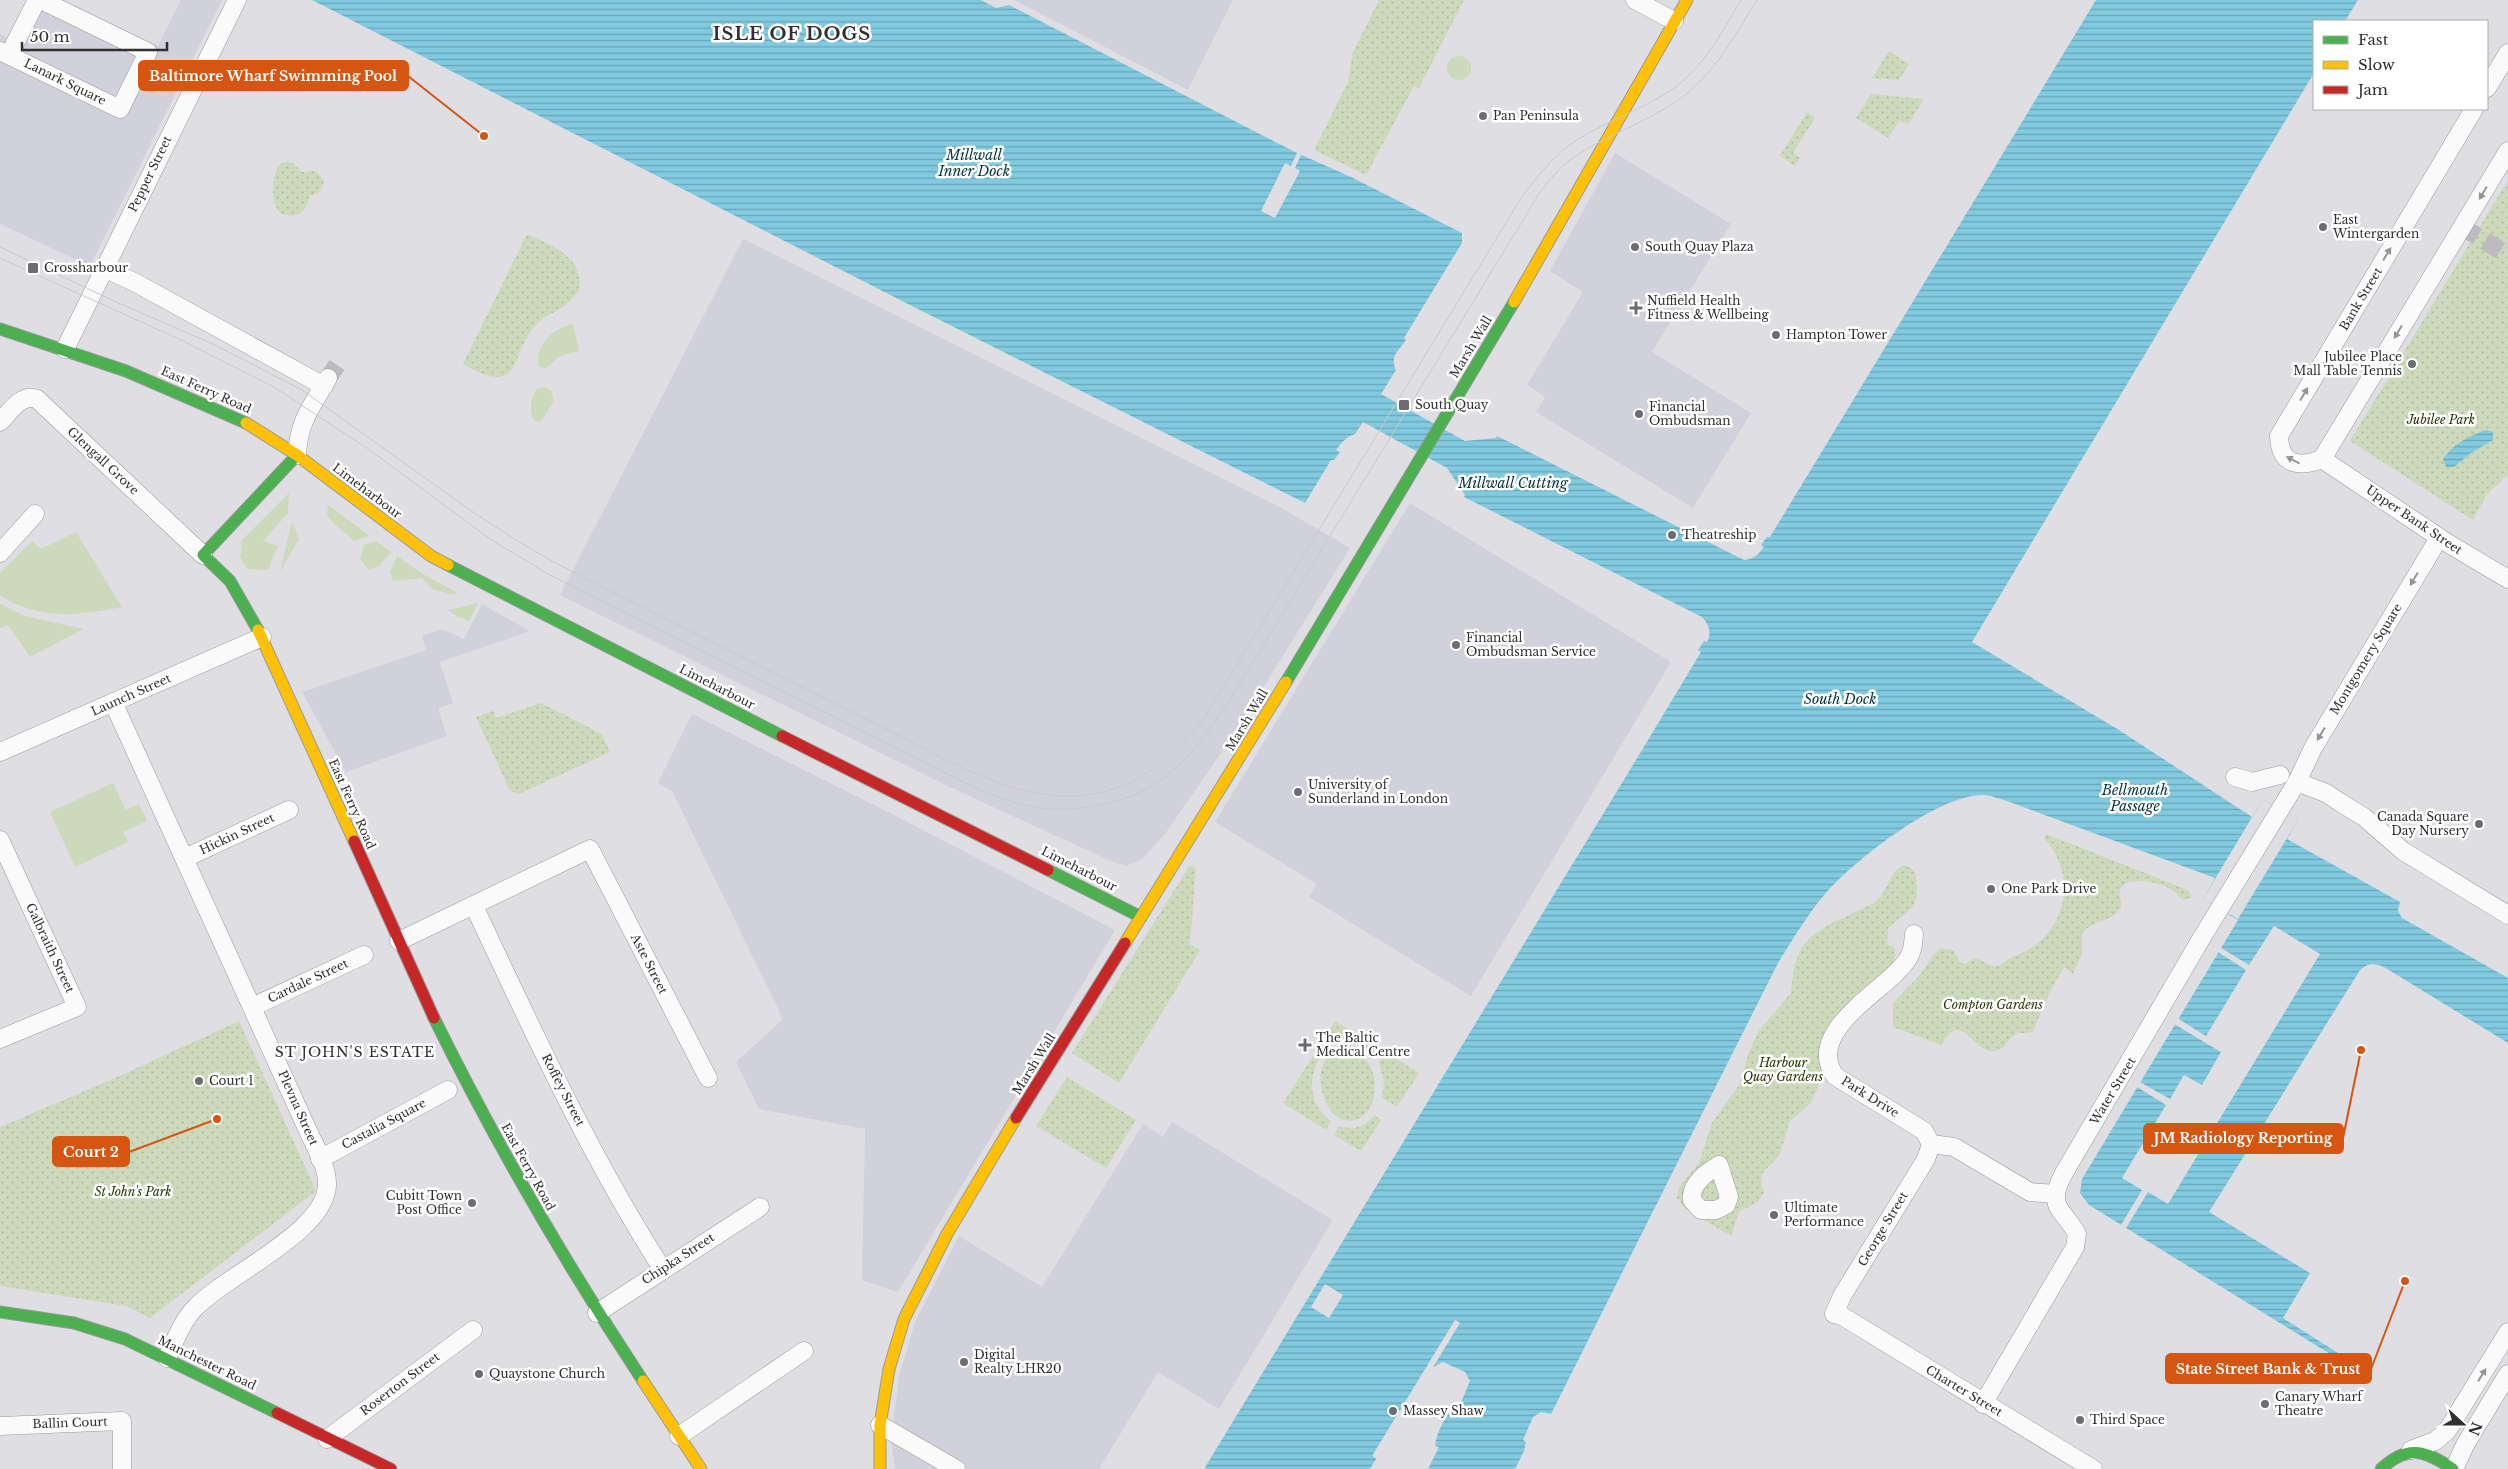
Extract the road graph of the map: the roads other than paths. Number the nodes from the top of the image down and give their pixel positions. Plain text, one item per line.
1 (37, 0) edge
2 (42, 0) edge
3 (237, 0) edge
4 (1635, 0) edge
5 (1687, 0) edge
6 (1674, 21) junction
7 (2508, 52) edge
8 (5, 53) edge
9 (2488, 86) edge
10 (2473, 110) edge
11 (2508, 151) edge
12 (104, 268) junction
13 (0, 329) edge
14 (65, 349) junction
15 (0, 422) edge
16 (297, 455) junction
17 (2322, 459) junction
18 (35, 514) dead end
19 (2439, 538) junction
20 (0, 553) edge
21 (203, 555) junction
22 (2508, 579) edge
23 (262, 637) junction
24 (113, 702) junction
25 (0, 752) edge
26 (2280, 775) dead end
27 (2235, 777) dead end
28 (2297, 782) junction
29 (289, 810) dead end
30 (0, 840) edge
31 (185, 858) junction
32 (474, 906) junction
33 (2508, 915) edge
34 (1141, 917) junction
35 (1914, 934) dead end
36 (399, 941) junction
37 (364, 955) dead end
38 (252, 1007) junction
39 (0, 1039) edge
40 (708, 1078) dead end
41 (448, 1090) dead end
42 (1931, 1144) junction
43 (320, 1159) junction
44 (2056, 1194) junction
45 (760, 1207) dead end
46 (662, 1270) junction
47 (0, 1312) edge
48 (597, 1313) junction
49 (1834, 1314) joint
50 (473, 1330) dead end
51 (2508, 1332) edge
52 (804, 1351) dead end
53 (167, 1358) junction
54 (2508, 1374) edge
55 (1983, 1404) junction
56 (880, 1425) junction
57 (0, 1426) edge
58 (679, 1436) junction
59 (327, 1439) junction
60 (2409, 1452) junction
61 (122, 1469) edge
62 (391, 1469) edge
63 (700, 1469) edge
64 (880, 1469) edge
65 (956, 1469) edge
66 (2093, 1469) edge
67 (2381, 1469) edge
68 (2453, 1469) edge

1 - 8 street, Lanark Square
2 - 8 street, Lanark Square
3 - 12 street, Pepper Street
4 - 6 street
5 - 6 street, Marsh Wall
6 - 34 street, Marsh Wall
7 - 9 street
17 -> 10 street, Bank Street
11 -> 17 street
12 - 14 street, Pepper Street
12 - 16 street
13 - 14 street, East Ferry Road
14 - 16 street, East Ferry Road
15 - 21 street, Glengall Grove
16 - 21 street
16 - 34 street, Limeharbour
17 - 19 street, Upper Bank Street
18 - 20 street
19 - 22 street, Upper Bank Street
19 -> 28 street, Montgomery Square
21 - 23 street, East Ferry Road
23 - 24 street, Launch Street
23 - 36 street, East Ferry Road
24 - 25 street, Launch Street
24 - 31 street, Plevna Street
26 - 27 street
28 - 33 street
28 - 44 street, Water Street
29 - 31 street, Hickin Street
30 - 39 street, Galbraith Street
31 - 38 street, Plevna Street
32 - 36 street
32 - 40 street, Aste Street
32 - 46 street, Roffey Street
34 - 56 street, Marsh Wall
35 - 42 street, Park Drive
36 - 48 street, East Ferry Road
37 - 38 street, Cardale Street
38 - 43 street, Plevna Street
41 - 43 street, Castalia Square
42 - 44 street
42 - 49 street, George Street
43 - 53 street, Plevna Street
44 - 55 street
45 - 46 street, Chipka Street
46 - 48 street, Chipka Street
47 - 53 street, Manchester Road
48 - 58 street, East Ferry Road
49 - 55 street, Charter Street
50 - 59 street, Roserton Street
60 -> 51 street
52 - 58 street
53 - 59 street, Manchester Road
54 - 68 street
55 - 66 street, Charter Street
56 - 64 street, Marsh Wall
56 - 65 street
57 - 61 street, Ballin Court
58 - 63 street, East Ferry Road
59 - 62 street, Manchester Road
60 - 67 street
60 - 68 street

